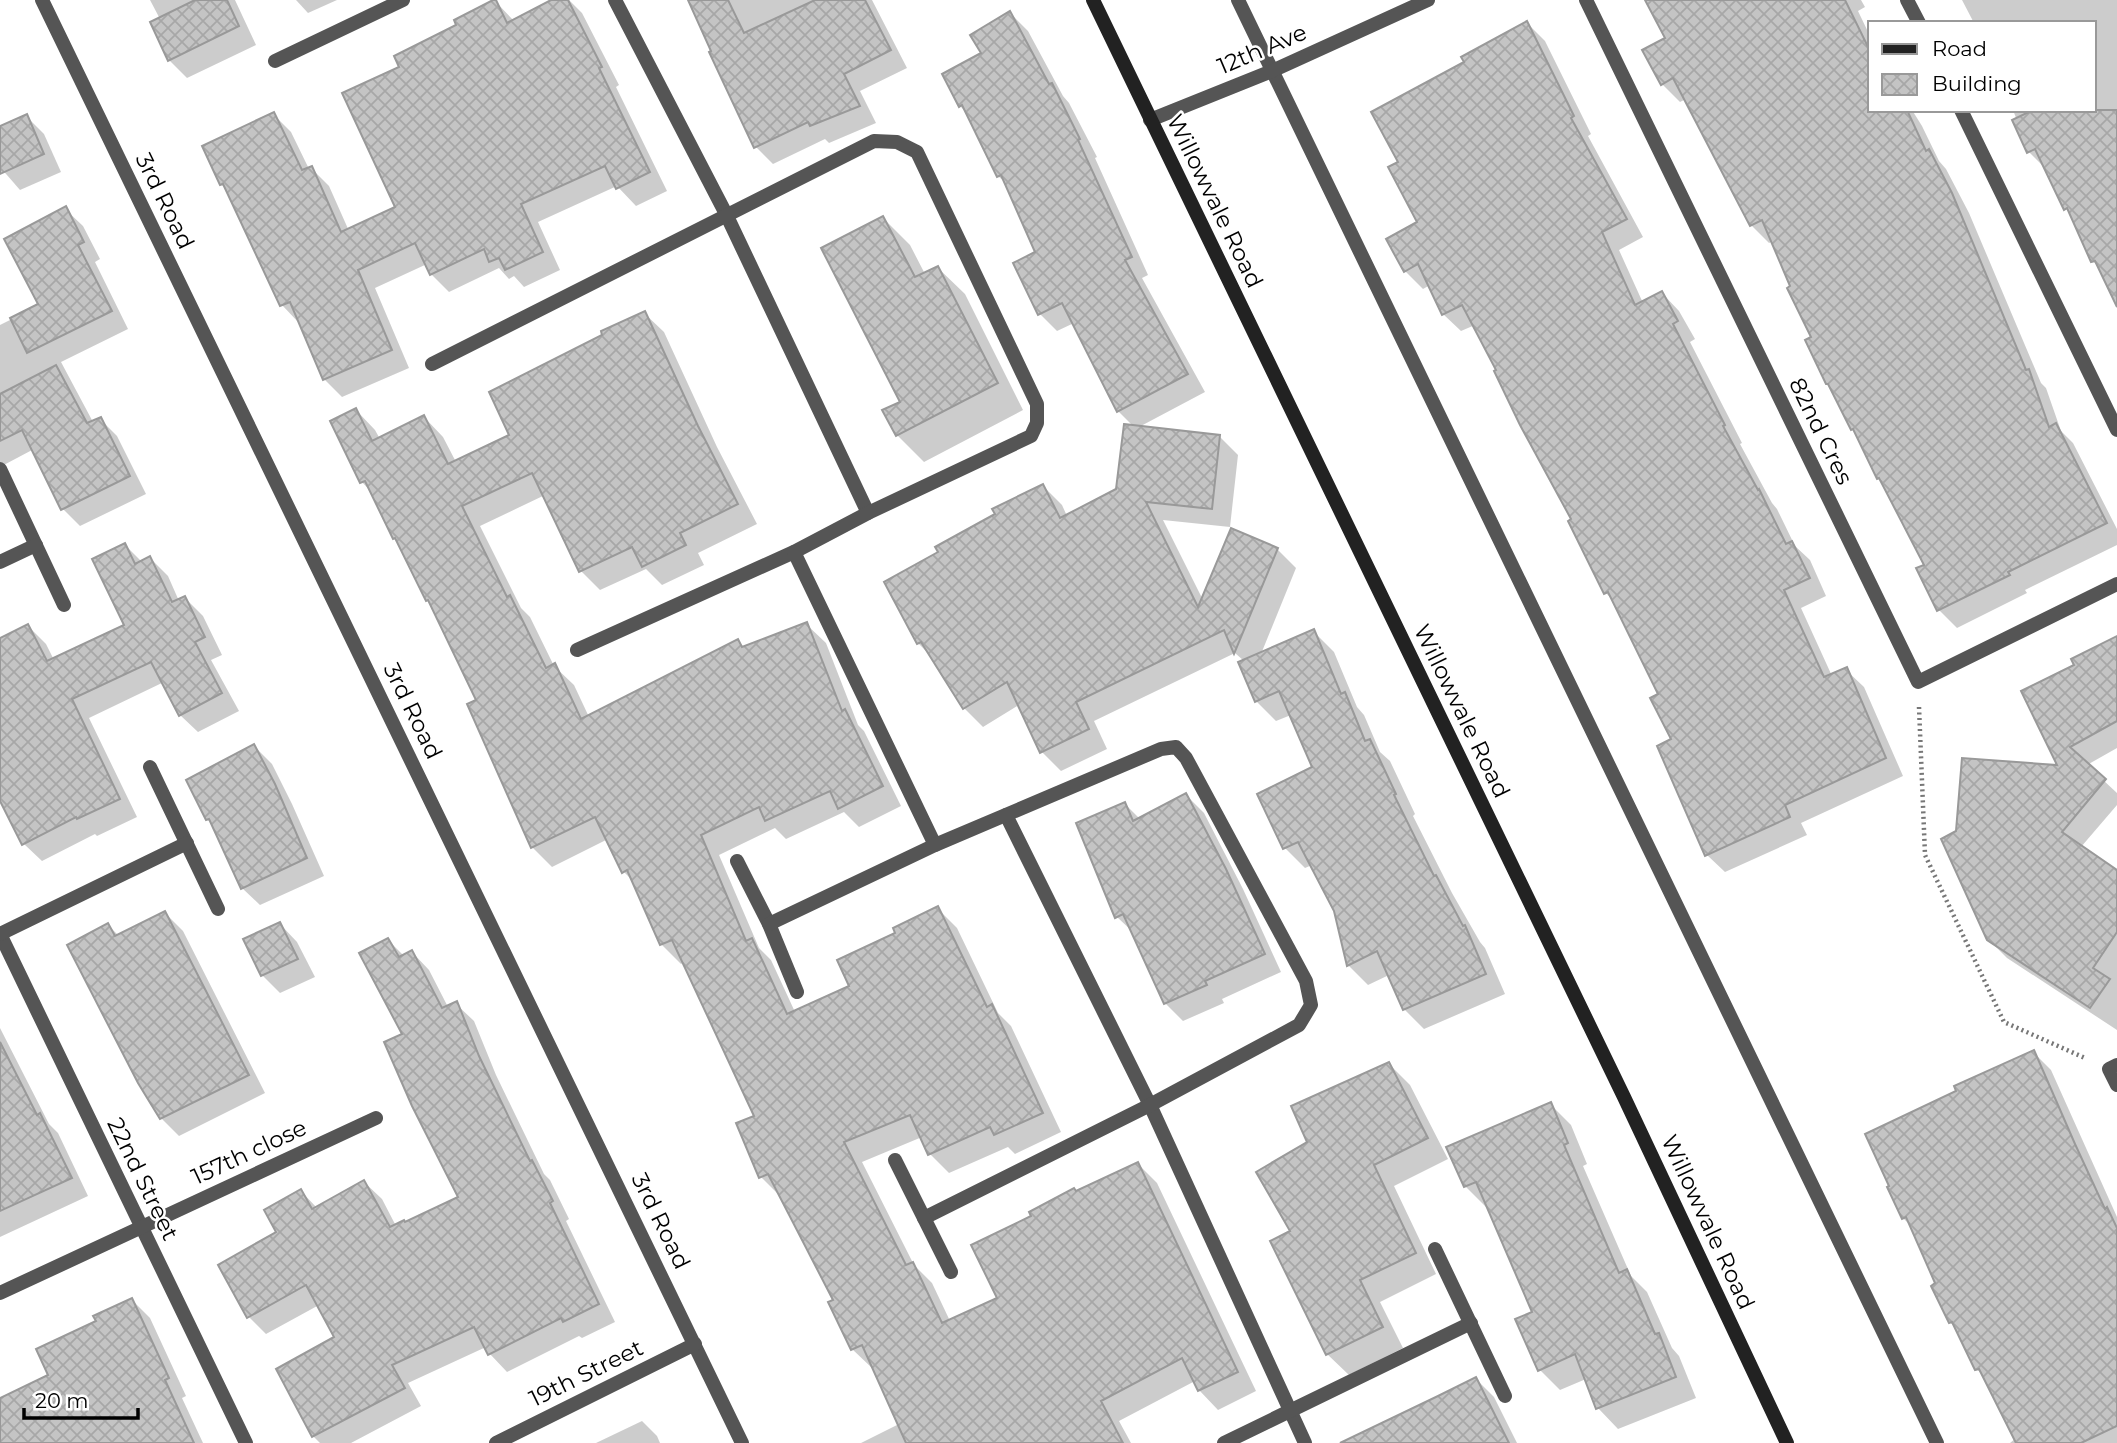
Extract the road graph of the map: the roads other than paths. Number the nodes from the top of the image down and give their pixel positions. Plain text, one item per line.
1 (42, 0) edge
2 (403, 0) edge
3 (615, 0) edge
4 (1093, 0) edge
5 (1238, 0) edge
6 (1428, 0) edge
7 (1586, 0) edge
8 (1908, 0) edge
9 (1918, 21) edge
10 (275, 61) dead end
11 (1272, 71) junction
12 (1962, 112) edge
13 (1150, 120) junction
14 (726, 214) junction
15 (432, 364) dead end
16 (2117, 430) edge
17 (0, 469) edge
18 (868, 513) junction
19 (36, 545) junction
20 (794, 552) junction
21 (0, 562) edge
22 (2117, 584) edge
23 (64, 605) dead end
24 (577, 650) dead end
25 (150, 767) dead end
26 (1006, 816) junction
27 (187, 843) junction
28 (935, 845) junction
29 (737, 861) dead end
30 (218, 909) dead end
31 (769, 924) junction
32 (0, 934) edge
33 (797, 992) dead end
34 (2113, 1067) edge
35 (2117, 1085) edge
36 (1150, 1105) junction
37 (376, 1118) dead end
38 (895, 1160) dead end
39 (924, 1218) junction
40 (141, 1227) junction
41 (1436, 1250) dead end
42 (951, 1272) dead end
43 (0, 1293) edge
44 (1471, 1323) junction
45 (695, 1344) junction
46 (1505, 1396) dead end
47 (1290, 1411) junction
48 (247, 1443) edge
49 (496, 1443) edge
50 (742, 1443) edge
51 (1224, 1443) edge
52 (1306, 1443) edge
53 (1787, 1443) edge
54 (1937, 1443) edge

1 - 45 street, 3rd Road
2 - 10 street
3 - 14 street
4 - 13 street, Willowvale Road
5 - 11 street
6 - 11 street, 12th Ave
7 - 22 street, 82nd Cres
8 - 9 street
11 - 13 street, 12th Ave
11 - 54 street
12 - 16 street
13 - 53 street, Willowvale Road
14 - 15 street
14 - 18 street
14 - 18 street
17 - 19 street
18 - 20 street
19 - 21 street
19 - 23 street
20 - 24 street
20 - 28 street
25 - 27 street
26 - 28 street
26 - 36 street
26 - 36 street
27 - 30 street
27 - 32 street
28 - 31 street
29 - 31 street
31 - 33 street
32 - 40 street, 22nd Street
34 - 35 street
36 - 39 street
36 - 47 street
37 - 40 street, 157th close
38 - 39 street
39 - 42 street
40 - 43 street, 157th close
40 - 48 street, 22nd Street
41 - 44 street
44 - 46 street
44 - 47 street
45 - 49 street, 19th Street
45 - 50 street, 3rd Road
47 - 51 street
47 - 52 street

